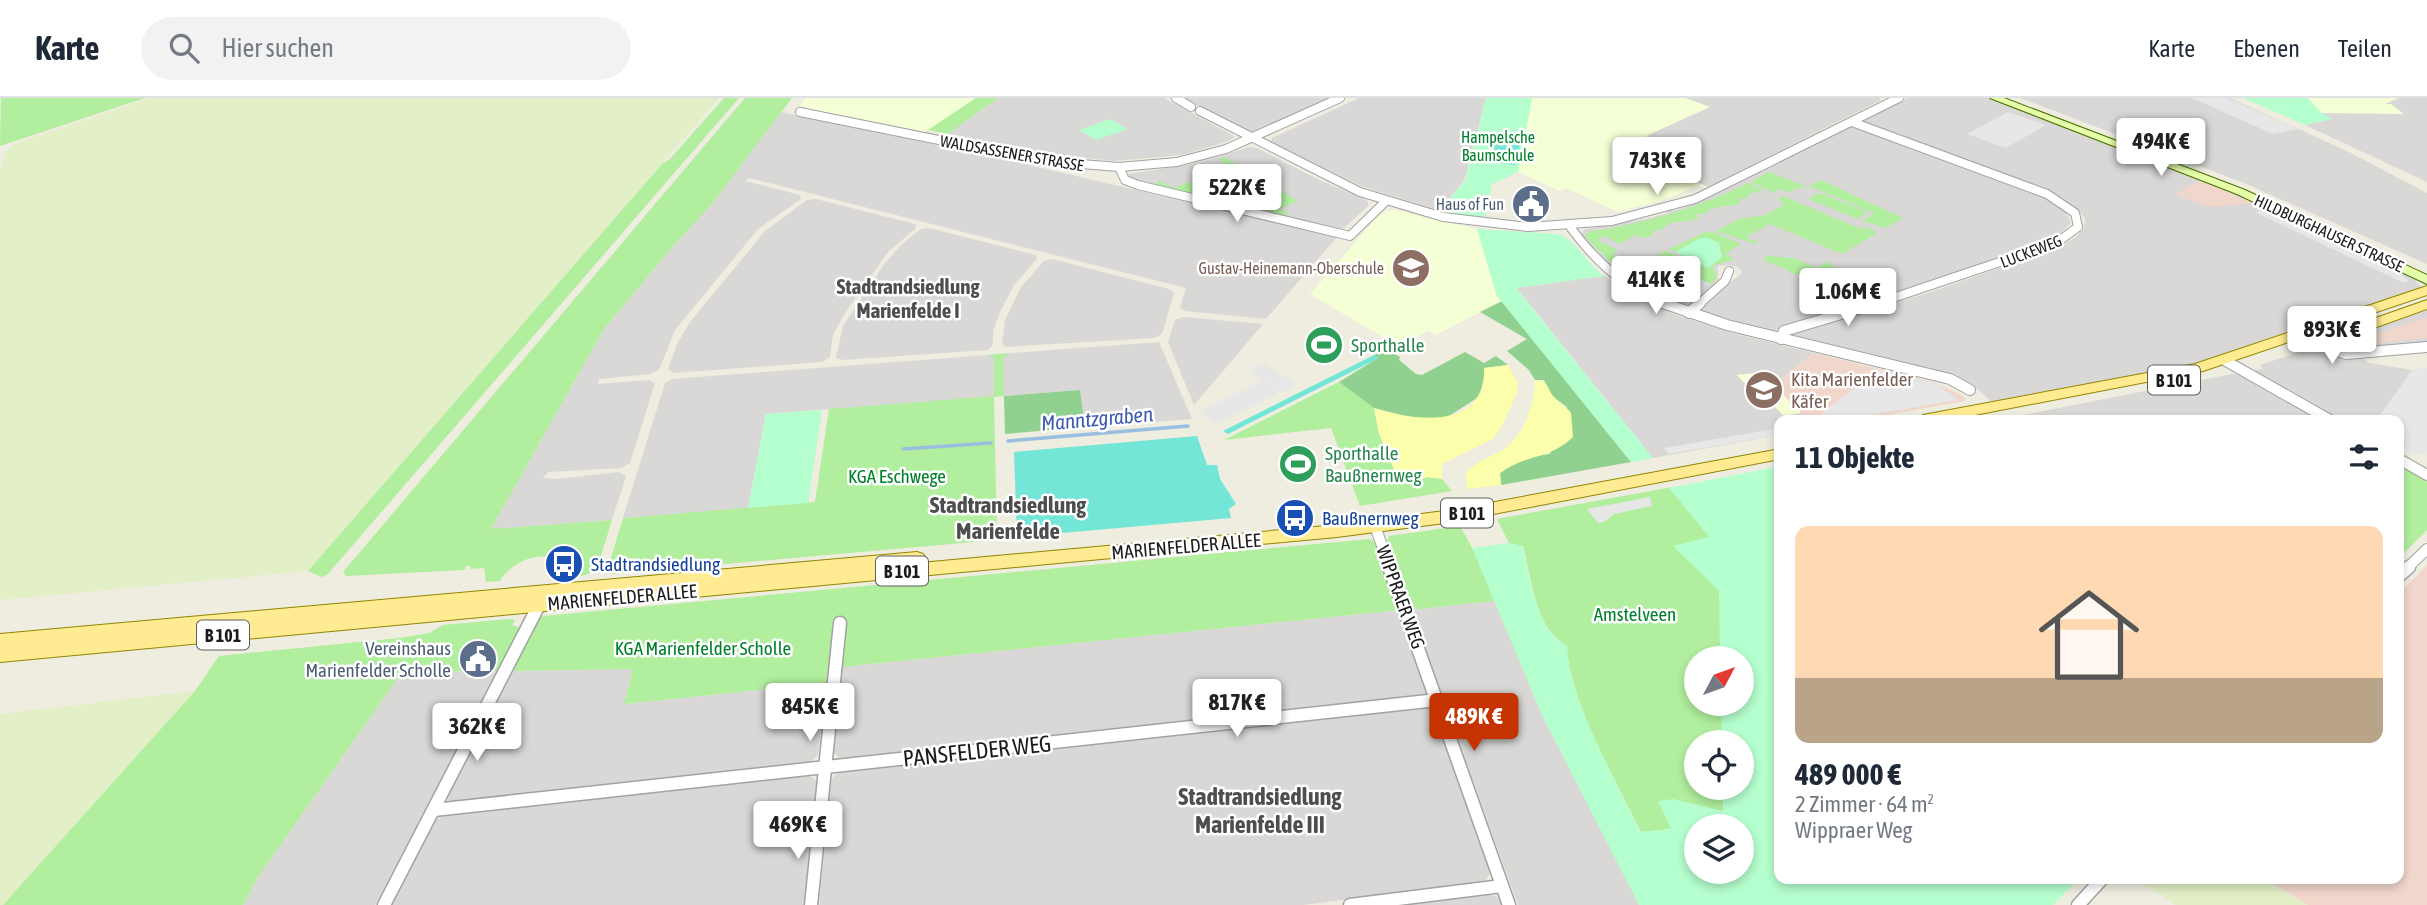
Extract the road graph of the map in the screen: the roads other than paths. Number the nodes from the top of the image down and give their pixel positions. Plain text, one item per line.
1 (1176, 98) edge
2 (1340, 98) edge
3 (1995, 98) edge
4 (2008, 98) edge
5 (1894, 99) edge
6 (1191, 107) dead end
7 (1200, 111) dead end
8 (800, 112) dead end
9 (1852, 122) junction
10 (1252, 138) junction
11 (1119, 167) junction
12 (1386, 201) junction
13 (1570, 228) junction
14 (1730, 271) dead end
15 (2427, 271) edge
16 (2427, 280) edge
17 (2427, 290) edge
18 (2427, 304) edge
19 (1689, 313) junction
20 (1781, 339) junction
21 (2309, 339) junction
22 (2427, 347) edge
23 (2232, 364) junction
24 (1969, 390) dead end
25 (1951, 415) edge
26 (1985, 415) edge
27 (2321, 415) edge
28 (1774, 446) edge
29 (1774, 455) edge
30 (2404, 462) edge
31 (2427, 475) edge
32 (1375, 526) junction
33 (2427, 549) edge
34 (2404, 571) edge
35 (539, 605) junction
36 (424, 609) junction
37 (840, 623) dead end
38 (0, 640) edge
39 (0, 655) edge
40 (1437, 700) junction
41 (824, 767) junction
42 (434, 810) junction
43 (2097, 884) edge
44 (1502, 886) junction
45 (384, 905) edge
46 (811, 905) edge
47 (1349, 905) edge
48 (1509, 905) edge
49 (2078, 905) edge

1 - 6 street
2 - 10 street, WALDSASSENER STRASSE
3 - 16 main road, HILDBURGHAUSER STRASSE
4 - 15 main road, HILDBURGHAUSER STRASSE
5 - 9 street
7 - 10 street
8 - 11 street, WALDSASSENER STRASSE
9 - 13 street
9 - 20 street, LUCKEWEG
10 - 11 street, WALDSASSENER STRASSE
10 - 12 street
11 - 12 street
12 - 13 street
13 - 19 street
14 - 19 street
17 - 21 main road, B 101
18 - 21 main road, B 101
19 - 20 street
20 - 24 street
21 - 22 street
21 - 23 main road, B 101
23 - 25 main road, B 101
23 - 26 main road, B 101
23 - 27 street
28 - 36 main road, MARIENFELDER ALLEE / B 101
29 - 32 main road, MARIENFELDER ALLEE / B 101
30 - 31 street
32 - 35 main road, MARIENFELDER ALLEE / B 101
32 - 40 street, WIPPRAER WEG
33 - 34 street
35 - 36 main road, MARIENFELDER ALLEE / B 101
35 - 42 street
36 - 38 main road, B 101
36 - 39 main road, B 101
37 - 41 street
40 - 41 street, PANSFELDER WEG
40 - 44 street, WIPPRAER WEG
41 - 42 street, PANSFELDER WEG
41 - 46 street
42 - 45 street
43 - 49 street
44 - 47 street
44 - 48 street, WIPPRAER WEG

